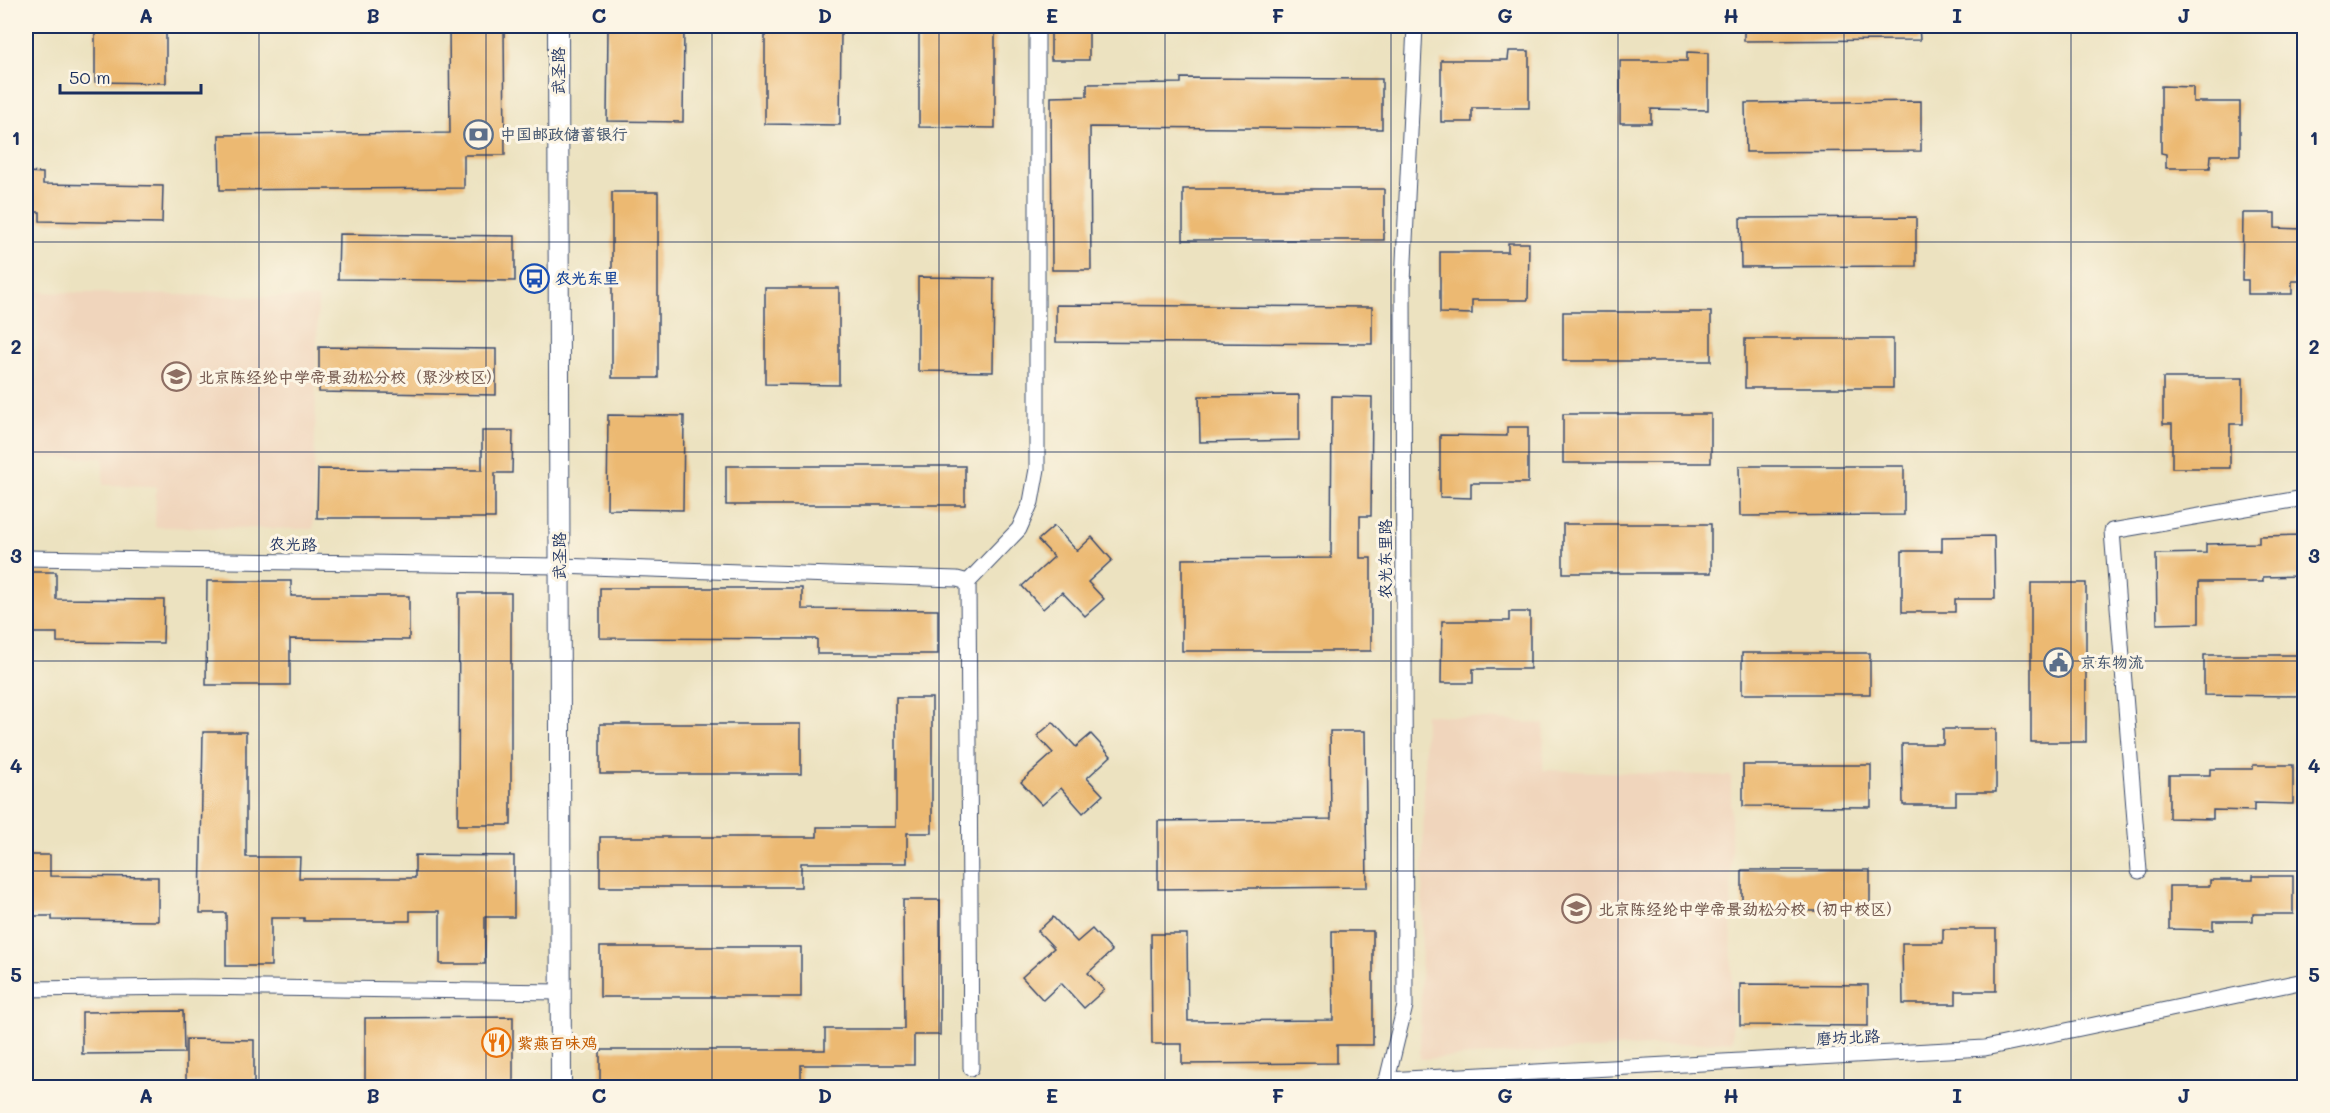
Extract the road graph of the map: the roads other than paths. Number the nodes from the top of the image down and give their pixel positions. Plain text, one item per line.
1 (558, 26) edge
2 (1037, 26) edge
3 (1415, 26) edge
4 (2304, 498) edge
5 (26, 558) edge
6 (559, 566) junction
7 (968, 582) junction
8 (2139, 871) dead end
9 (2304, 981) edge
10 (26, 989) edge
11 (560, 992) junction
12 (971, 1068) dead end
13 (1383, 1084) edge
14 (561, 1088) edge

1 - 6 street, 武圣路
2 - 7 street
3 - 13 street, 农光东里路
4 - 8 street
5 - 6 street, 农光路
6 - 7 street, 农光路
6 - 11 street, 武圣路
7 - 12 street
9 - 13 street, 磨坊北路
10 - 11 street
11 - 14 street, 武圣路

